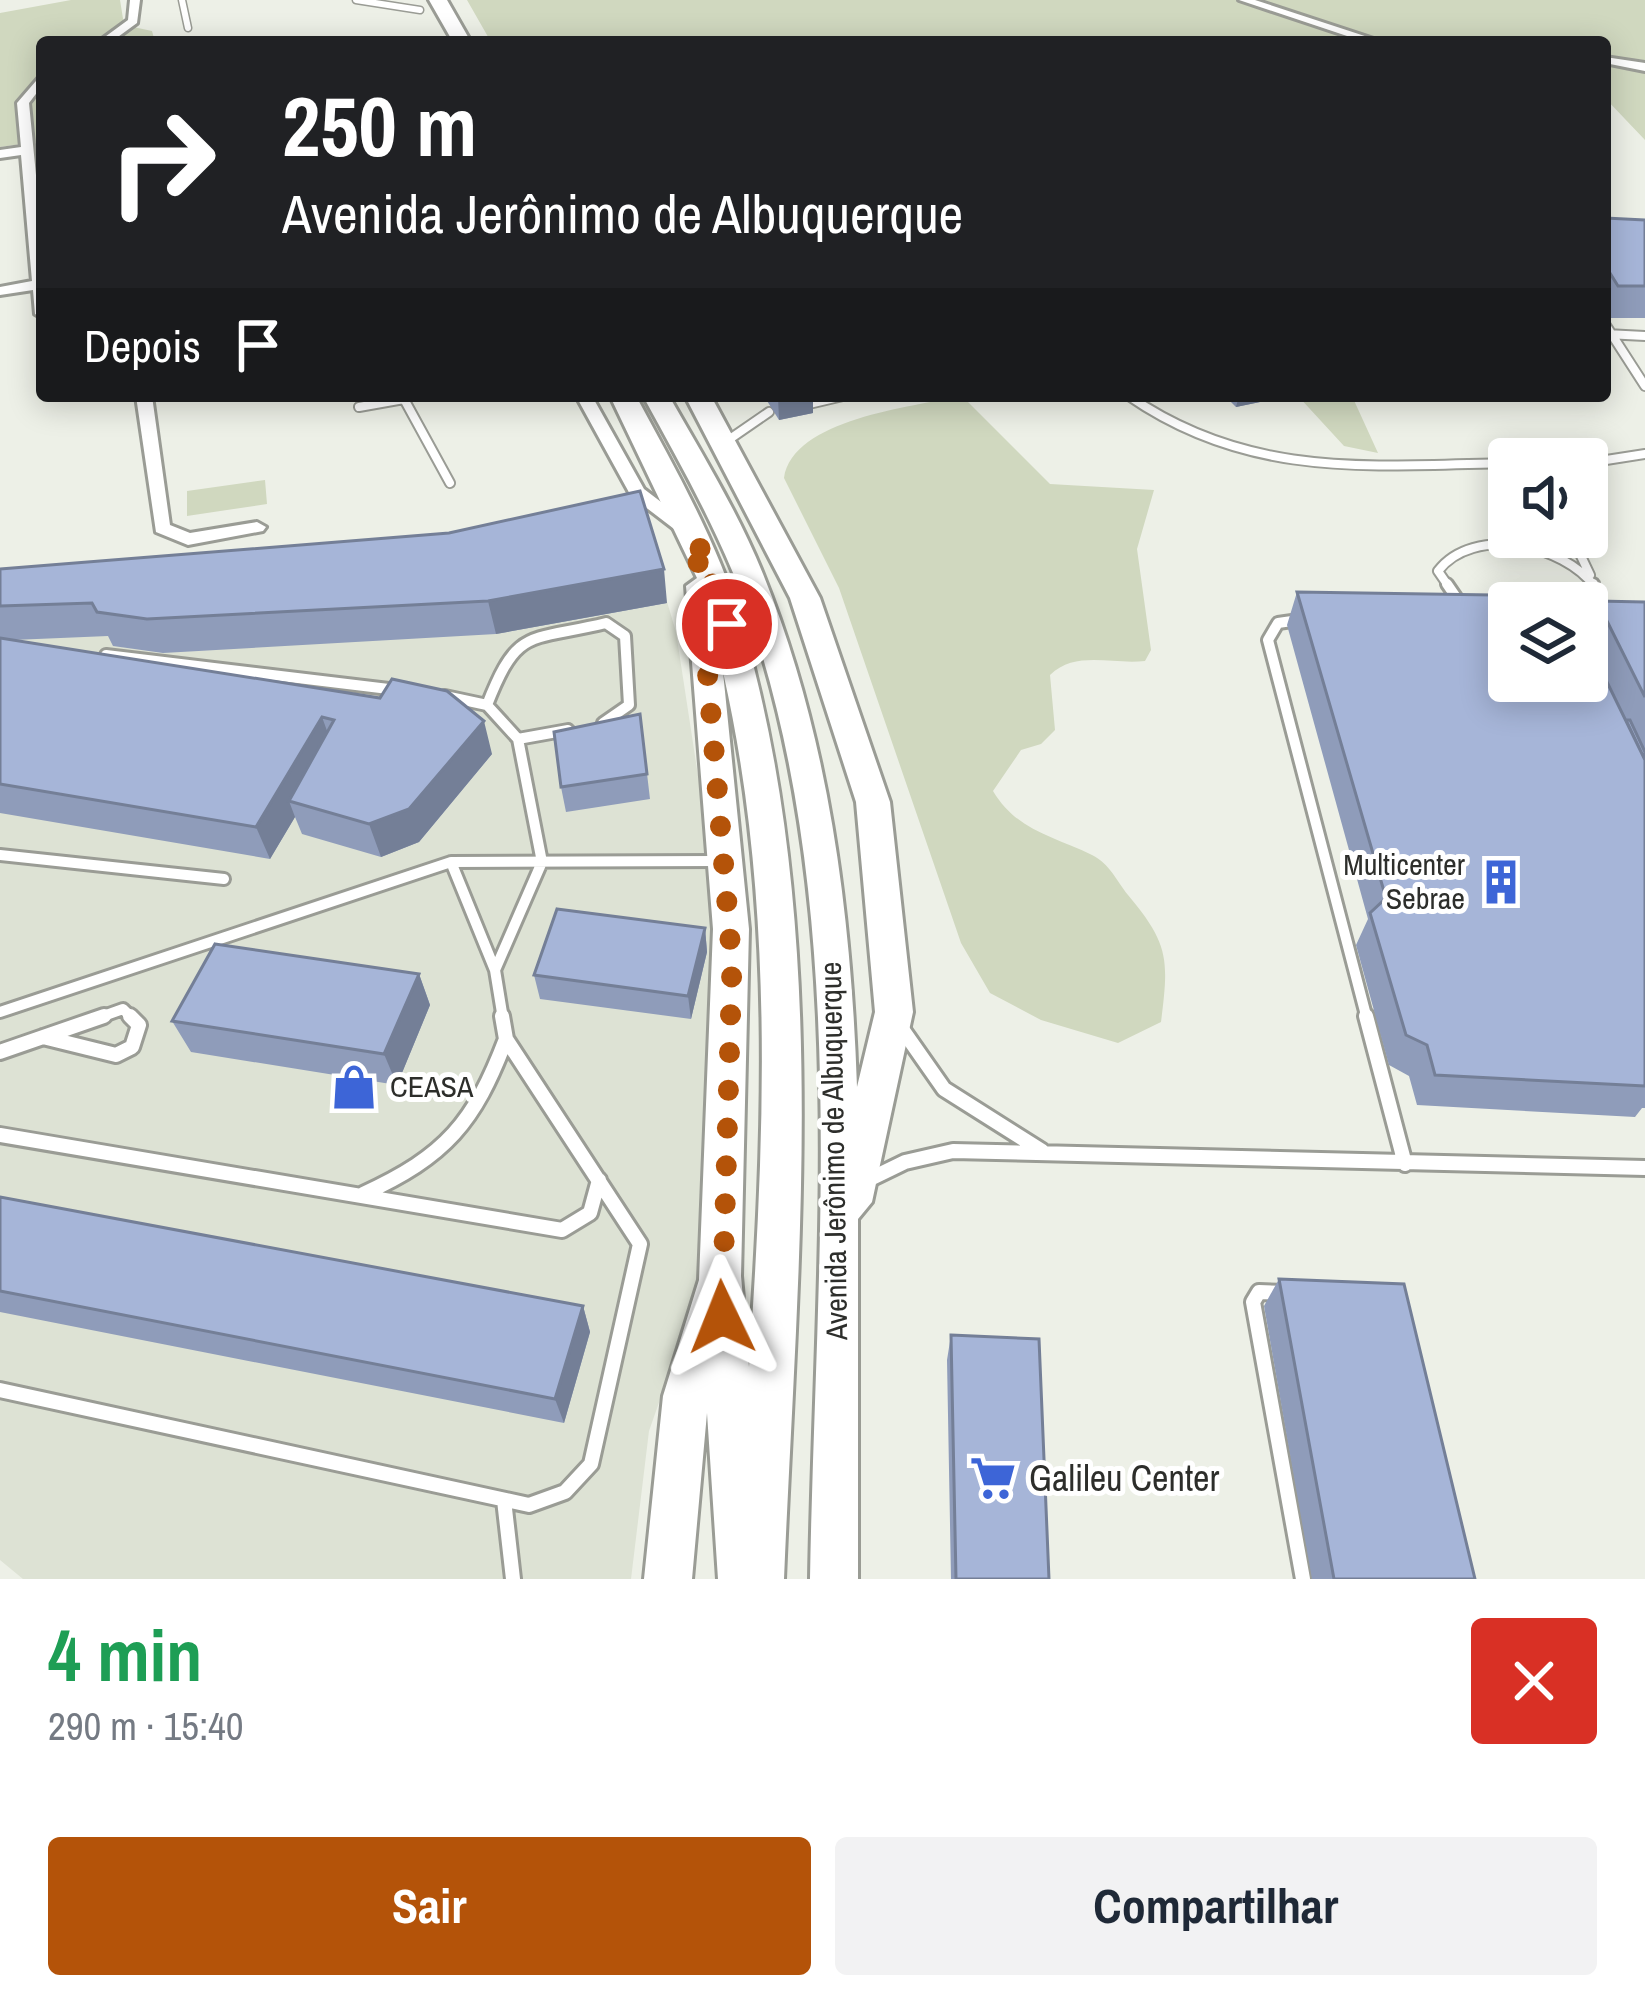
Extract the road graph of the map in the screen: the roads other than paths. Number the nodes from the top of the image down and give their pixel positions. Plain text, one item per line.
1 (135, 0) edge
2 (182, 0) edge
3 (356, 0) edge
4 (439, 0) edge
5 (1244, 0) edge
6 (417, 5) edge
7 (188, 28) dead end
8 (431, 32) dead end
9 (112, 36) edge
10 (459, 36) edge
11 (1358, 36) edge
12 (1611, 61) edge
13 (1645, 67) edge
14 (36, 86) edge
15 (27, 150) junction
16 (0, 154) edge
17 (36, 179) edge
18 (36, 285) edge
19 (0, 291) edge
20 (1611, 334) edge
21 (1645, 336) edge
22 (1611, 338) edge
23 (1645, 386) edge
24 (145, 402) edge
25 (387, 402) edge
26 (406, 402) edge
27 (587, 402) edge
28 (626, 402) edge
29 (659, 402) edge
30 (701, 402) edge
31 (818, 402) edge
32 (1138, 402) edge
33 (809, 404) dead end
34 (358, 407) dead end
35 (770, 412) dead end
36 (724, 442) junction
37 (1645, 458) edge
38 (1608, 462) edge
39 (1488, 463) edge
40 (450, 483) dead end
41 (257, 526) dead end
42 (696, 537) junction
43 (1488, 549) edge
44 (1558, 558) edge
45 (1582, 558) edge
46 (1591, 578) junction
47 (1591, 582) edge
48 (1443, 585) junction
49 (1440, 603) edge
50 (1608, 606) edge
51 (1611, 606) edge
52 (1476, 611) edge
53 (1315, 620) edge
54 (82, 652) edge
55 (411, 692) edge
56 (435, 695) edge
57 (487, 705) junction
58 (518, 739) junction
59 (0, 856) edge
60 (727, 861) junction
61 (451, 862) junction
62 (542, 862) junction
63 (224, 879) dead end
64 (495, 970) junction
65 (0, 1012) edge
66 (894, 1012) junction
67 (43, 1037) junction
68 (506, 1039) junction
69 (0, 1052) edge
70 (0, 1135) edge
71 (1045, 1153) junction
72 (1405, 1164) junction
73 (1645, 1168) edge
74 (599, 1180) junction
75 (854, 1188) junction
76 (360, 1196) junction
77 (839, 1261) junction
78 (720, 1276) junction
79 (1312, 1294) edge
80 (0, 1390) edge
81 (504, 1500) junction
82 (513, 1579) edge
83 (668, 1579) edge
84 (742, 1579) edge
85 (760, 1579) edge
86 (834, 1579) edge
87 (1303, 1579) edge

1 - 9 street
2 - 7 lane
3 - 6 lane
4 - 10 main road
5 - 11 street
6 - 8 main road
12 - 13 street
14 - 15 street
15 - 16 street
15 - 17 street
18 - 19 street
20 - 21 lane
22 - 23 lane
24 - 41 street
25 - 34 lane
26 - 40 lane
27 - 42 street
28 - 42 main road, Avenida Jerônimo de Albuquerque
29 - 77 main road, Avenida Jerônimo de Albuquerque
30 - 36 main road
31 - 33 lane
32 - 39 lane
35 - 36 lane
36 - 66 main road
37 - 38 lane
42 - 60 main road, Avenida Jerônimo de Albuquerque
42 - 85 main road, Avenida Jerônimo de Albuquerque
43 - 48 lane
44 - 46 lane
45 - 46 lane
46 - 47 lane
48 - 49 lane
48 - 52 lane
50 - 51 lane
53 - 72 lane
54 - 55 lane
56 - 57 lane
57 - 58 lane
57 - 58 lane
58 - 62 lane
59 - 63 lane
60 - 62 lane
60 - 78 main road, Avenida Jerônimo de Albuquerque
61 - 62 lane
61 - 64 lane
61 - 65 lane
62 - 64 lane
64 - 68 lane
66 - 71 lane
66 - 75 main road
67 - 67 lane
67 - 69 lane
68 - 74 lane
68 - 76 lane
70 - 76 lane
71 - 72 lane
71 - 75 lane
72 - 73 lane
74 - 76 lane
74 - 81 lane
75 - 77 main road
77 - 86 main road, Avenida Jerônimo de Albuquerque
78 - 83 main road
78 - 84 main road
79 - 87 lane
80 - 81 lane
81 - 82 lane

